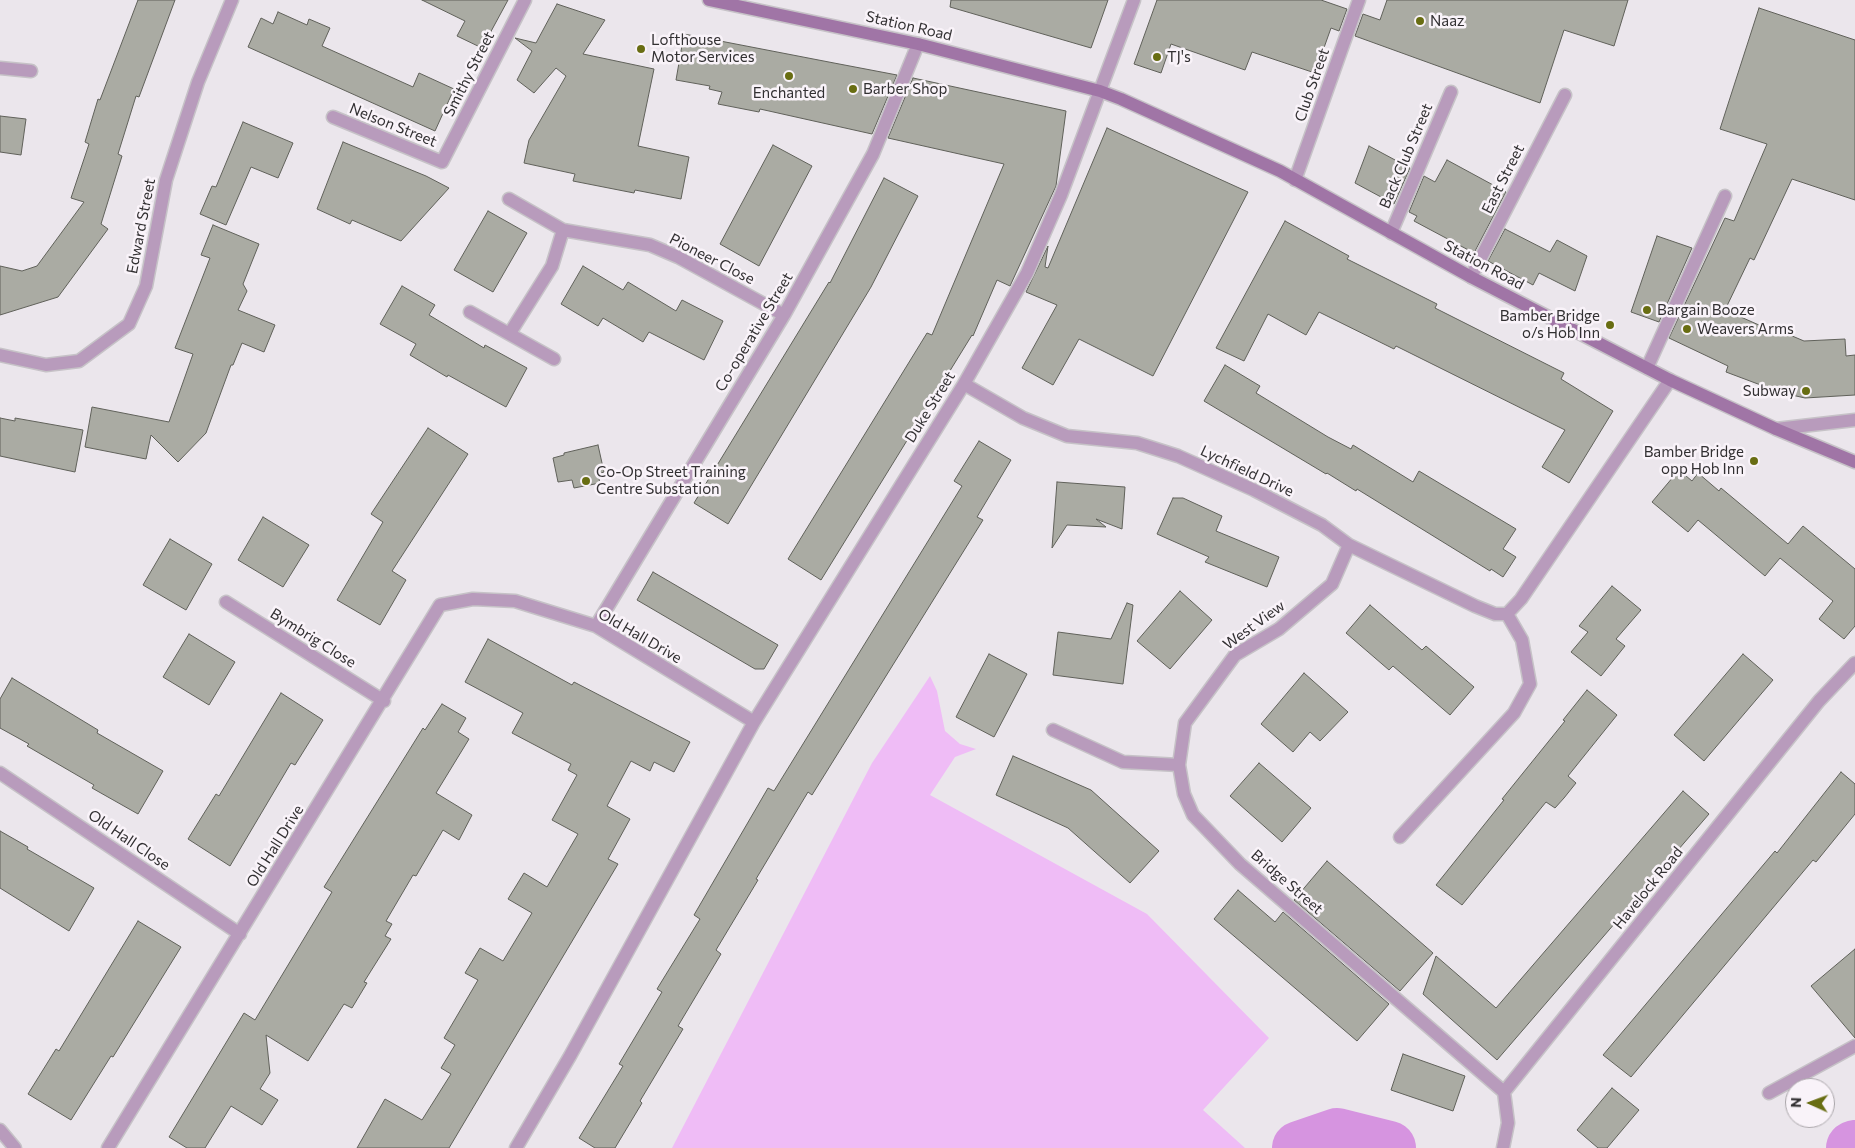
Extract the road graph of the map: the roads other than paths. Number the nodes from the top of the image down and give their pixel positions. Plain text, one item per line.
1 (232, 0) edge
2 (525, 0) edge
3 (709, 0) edge
4 (1134, 0) edge
5 (1359, 0) edge
6 (918, 44) junction
7 (0, 68) edge
8 (31, 71) dead end
9 (1100, 91) junction
10 (1451, 92) dead end
11 (1565, 95) dead end
12 (332, 117) dead end
13 (442, 162) joint
14 (1295, 180) junction
15 (1725, 196) dead end
16 (509, 198) dead end
17 (562, 230) junction
18 (1391, 233) junction
19 (1471, 277) junction
20 (470, 312) dead end
21 (784, 315) junction
22 (510, 333) junction
23 (0, 355) edge
24 (554, 359) dead end
25 (1647, 368) junction
26 (1670, 380) junction
27 (964, 384) junction
28 (1855, 420) edge
29 (1776, 429) junction
30 (1855, 462) edge
31 (1349, 545) junction
32 (226, 602) dead end
33 (1507, 614) junction
34 (596, 626) junction
35 (1855, 663) edge
36 (384, 701) junction
37 (754, 722) junction
38 (1052, 730) dead end
39 (1179, 765) junction
40 (0, 773) edge
41 (1400, 837) dead end
42 (240, 934) junction
43 (1855, 1046) edge
44 (1504, 1092) junction
45 (1769, 1093) dead end
46 (0, 1130) edge
47 (15, 1148) edge
48 (108, 1148) edge
49 (516, 1148) edge
50 (1503, 1148) edge

1 - 23 street, Edward Street
2 - 13 street, Smithy Street
3 - 6 main road, Station Road
4 - 9 street
5 - 14 street, Club Street
6 - 9 main road, Station Road
6 - 21 street, Co-operative Street
7 - 8 street
9 - 14 main road, Station Road
9 - 27 street, Duke Street
10 - 18 street, Back Club Street
11 - 19 street, East Street
12 - 13 street, Nelson Street
14 - 18 main road, Station Road
15 - 25 street
16 - 17 street, Pioneer Close
17 - 21 street, Pioneer Close
17 - 22 street
18 - 19 main road, Station Road
19 - 25 main road, Station Road
20 - 22 street
21 - 34 street, Co-operative Street
22 - 24 street
25 - 26 main road, Station Road
26 - 29 main road, Station Road
26 - 33 street
27 - 31 street, Lychfield Drive
27 - 37 street, Duke Street
28 - 29 street
29 - 30 main road, Station Road
31 - 33 street, Lychfield Drive
31 - 39 street, West View
32 - 36 street, Bymbrig Close
33 - 41 street
34 - 36 street, Old Hall Drive
34 - 37 street, Old Hall Drive
35 - 44 street, Havelock Road
36 - 42 street, Old Hall Drive
37 - 49 street
38 - 39 street
39 - 44 street, Bridge Street
40 - 42 street, Old Hall Close
42 - 48 street, Old Hall Drive
43 - 45 street
44 - 50 street
46 - 47 street

